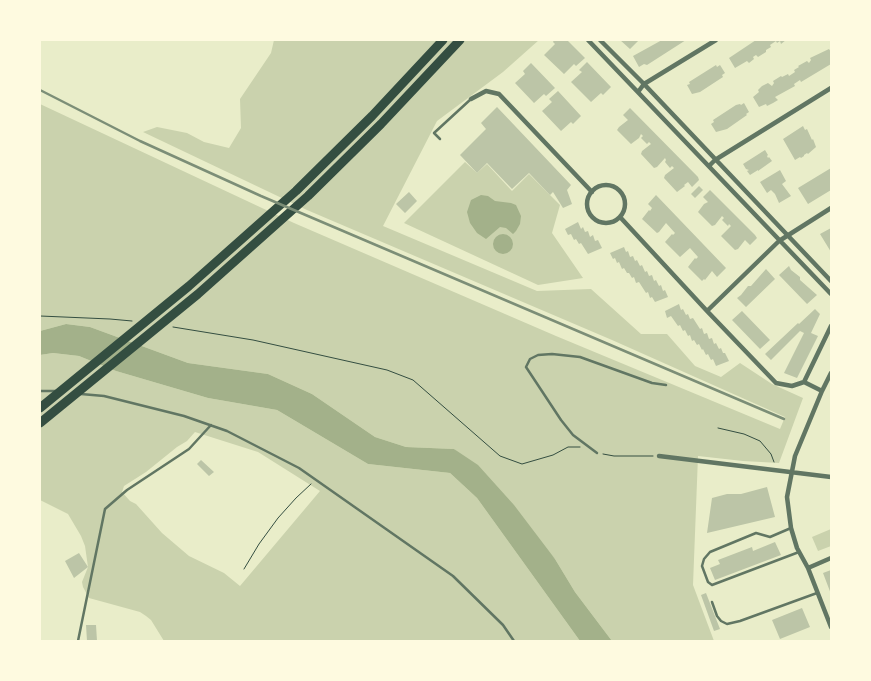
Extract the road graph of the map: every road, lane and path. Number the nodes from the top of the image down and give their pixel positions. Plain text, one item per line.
1 (443, 40) edge
2 (460, 40) edge
3 (588, 40) edge
4 (600, 40) edge
5 (716, 40) edge
6 (644, 84) junction
7 (831, 88) edge
8 (638, 92) junction
9 (471, 99) joint
10 (440, 139) dead end
11 (715, 160) junction
12 (709, 166) junction
13 (592, 192) junction
14 (831, 208) edge
15 (620, 217) junction
16 (786, 235) junction
17 (779, 241) junction
18 (831, 282) edge
19 (831, 294) edge
20 (706, 311) junction
21 (831, 326) edge
22 (253, 340) dead end
23 (831, 373) edge
24 (804, 382) junction
25 (666, 385) dead end
26 (40, 391) edge
27 (822, 391) junction
28 (40, 408) edge
29 (40, 423) edge
30 (211, 425) junction
31 (718, 428) dead end
32 (579, 447) dead end
33 (597, 453) joint
34 (659, 456) joint
35 (777, 470) junction
36 (831, 476) edge
37 (316, 480) junction
38 (791, 528) junction
39 (799, 552) junction
40 (831, 558) edge
41 (808, 568) junction
42 (244, 569) dead end
43 (818, 592) junction
44 (712, 602) dead end
45 (831, 627) edge
46 (78, 641) edge
47 (514, 641) edge

1 - 28 highway
2 - 29 highway
3 - 8 street
4 - 6 street
5 - 6 street
6 - 8 street
6 - 11 street
7 - 11 street
8 - 12 street
9 - 10 lane
9 - 13 street
11 - 12 street
11 - 16 street
12 - 17 street
13 - 15 street
13 - 15 street
14 - 16 street
15 - 20 street
16 - 17 street
16 - 18 street
17 - 19 street
17 - 20 street
20 - 24 street
21 - 24 street
22 - 32 path
23 - 27 street
24 - 27 street
25 - 33 lane
26 - 30 lane
27 - 38 street
30 - 37 lane
30 - 46 lane
31 - 35 path
33 - 34 path
34 - 35 street
35 - 36 street
37 - 42 path
37 - 47 lane
38 - 39 street
38 - 39 lane
39 - 41 street
40 - 41 street
41 - 43 street
43 - 44 lane
43 - 45 street

